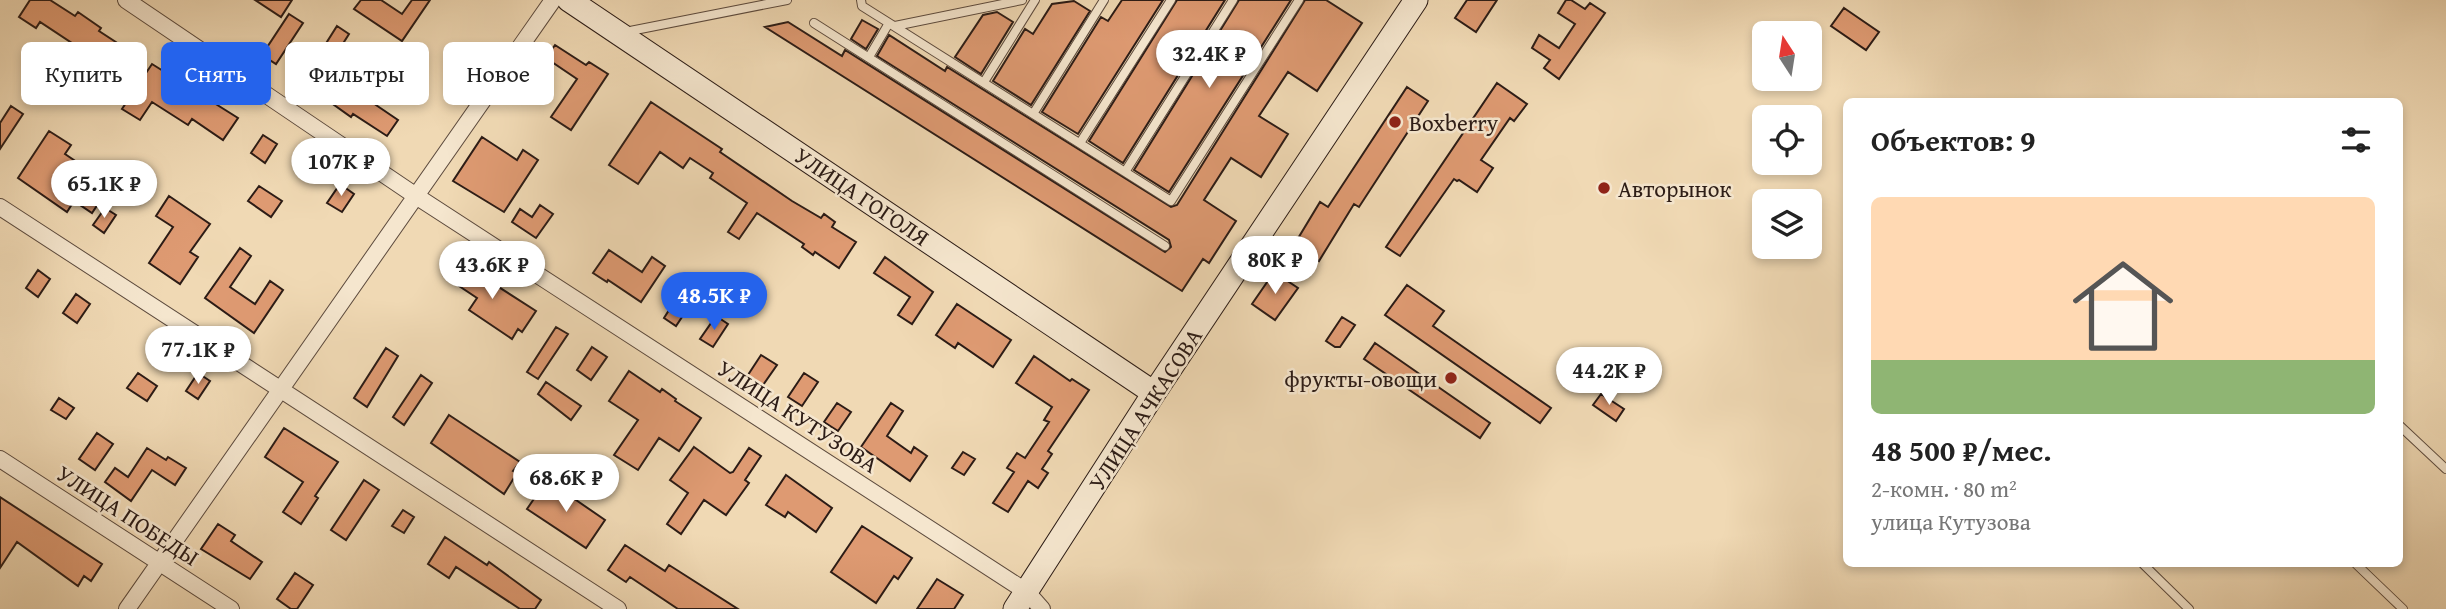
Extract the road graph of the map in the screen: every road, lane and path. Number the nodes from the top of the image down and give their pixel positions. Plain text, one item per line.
1 (126, 0) edge
2 (553, 0) edge
3 (569, 0) edge
4 (787, 0) edge
5 (861, 0) edge
6 (1022, 0) edge
7 (1035, 0) edge
8 (1104, 0) edge
9 (1171, 0) edge
10 (1233, 0) edge
11 (1299, 0) edge
12 (1416, 0) edge
13 (814, 23) dead end
14 (892, 25) junction
15 (621, 33) junction
16 (869, 57) junction
17 (984, 82) junction
18 (1033, 114) junction
19 (1080, 144) junction
20 (1125, 172) junction
21 (416, 196) junction
22 (0, 207) edge
23 (1165, 246) dead end
24 (280, 389) junction
25 (1154, 393) junction
26 (2403, 429) edge
27 (0, 459) edge
28 (2446, 469) edge
29 (161, 563) junction
30 (2146, 567) edge
31 (2359, 567) edge
32 (1028, 603) edge
33 (127, 609) edge
34 (231, 609) edge
35 (618, 609) edge
36 (2189, 609) edge
37 (2403, 609) edge

1 - 21 street, УЛИЦА КУТУЗОВА
2 - 21 street
3 - 15 main road, УЛИЦА ГОГОЛЯ
4 - 15 lane
5 - 14 lane
6 - 14 lane
7 - 17 lane
8 - 18 lane
9 - 19 lane
10 - 20 lane
11 - 20 lane
12 - 25 main road, УЛИЦА АЧКАСОВА
13 - 16 lane
14 - 16 lane
14 - 17 lane
15 - 25 main road, УЛИЦА ГОГОЛЯ
16 - 23 lane
17 - 18 lane
18 - 19 lane
19 - 20 lane
21 - 24 street
21 - 32 street, УЛИЦА КУТУЗОВА
22 - 24 street
24 - 29 street
24 - 35 street
25 - 32 main road, УЛИЦА АЧКАСОВА
26 - 28 lane
27 - 29 street, УЛИЦА ПОБЕДЫ
29 - 33 street
29 - 34 street, УЛИЦА ПОБЕДЫ
30 - 36 lane
31 - 37 lane

